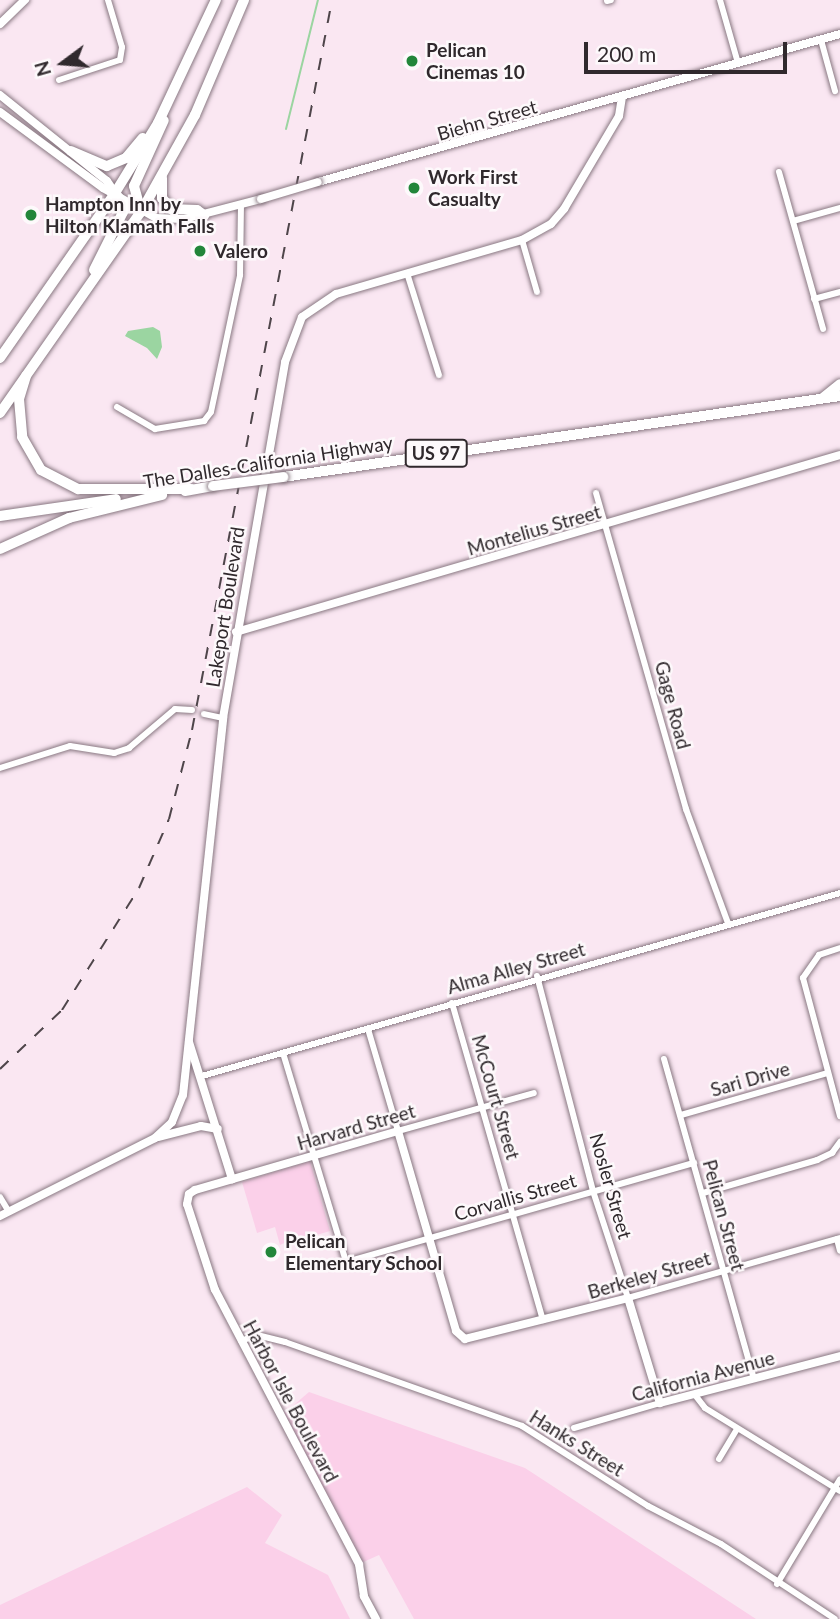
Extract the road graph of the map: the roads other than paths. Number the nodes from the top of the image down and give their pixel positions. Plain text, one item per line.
1 (25, 0) edge
2 (108, 0) edge
3 (216, 0) edge
4 (244, 0) edge
5 (720, 0) edge
6 (0, 24) edge
7 (840, 34) edge
8 (821, 40) junction
9 (738, 63) junction
10 (59, 80) dead end
11 (835, 90) dead end
12 (0, 95) edge
13 (622, 97) junction
14 (164, 109) junction
15 (0, 112) edge
16 (71, 151) junction
17 (779, 172) dead end
18 (162, 176) junction
19 (115, 193) junction
20 (241, 205) junction
21 (840, 208) edge
22 (141, 212) junction
23 (204, 215) junction
24 (793, 221) junction
25 (522, 240) junction
26 (407, 273) junction
27 (88, 287) junction
28 (537, 292) dead end
29 (840, 292) edge
30 (814, 299) junction
31 (823, 329) dead end
32 (0, 358) edge
33 (439, 375) dead end
34 (26, 376) junction
35 (840, 384) edge
36 (840, 396) edge
37 (823, 398) junction
38 (117, 407) dead end
39 (0, 413) edge
40 (840, 455) edge
41 (191, 489) junction
42 (596, 493) dead end
43 (0, 516) edge
44 (606, 525) junction
45 (0, 549) edge
46 (236, 632) junction
47 (192, 710) dead end
48 (204, 714) dead end
49 (223, 718) junction
50 (0, 768) edge
51 (840, 894) edge
52 (729, 923) junction
53 (840, 948) edge
54 (537, 976) junction
55 (452, 1003) junction
56 (368, 1029) junction
57 (189, 1041) junction
58 (284, 1053) junction
59 (664, 1059) dead end
60 (827, 1073) junction
61 (202, 1076) junction
62 (534, 1093) dead end
63 (483, 1108) junction
64 (681, 1115) junction
65 (840, 1116) edge
66 (218, 1129) junction
67 (398, 1131) junction
68 (155, 1138) junction
69 (840, 1142) edge
70 (314, 1154) junction
71 (694, 1163) junction
72 (232, 1179) junction
73 (593, 1191) junction
74 (703, 1193) junction
75 (189, 1195) joint
76 (0, 1197) edge
77 (9, 1212) junction
78 (0, 1216) edge
79 (514, 1216) junction
80 (430, 1237) junction
81 (838, 1238) edge
82 (840, 1251) edge
83 (723, 1270) junction
84 (628, 1298) junction
85 (543, 1320) junction
86 (241, 1341) junction
87 (840, 1356) edge
88 (754, 1379) junction
89 (695, 1395) junction
90 (660, 1403) junction
91 (573, 1428) dead end
92 (737, 1429) junction
93 (719, 1459) dead end
94 (840, 1479) edge
95 (837, 1489) edge
96 (777, 1584) junction
97 (376, 1619) edge
98 (835, 1619) edge

1 - 6 street
2 - 10 street
3 - 14 main road
4 - 18 main road
5 - 9 street
7 - 8 street, Biehn Street
8 - 9 street, Biehn Street
8 - 11 street
9 - 13 street, Biehn Street
12 - 16 street
13 - 20 street, Biehn Street, bridge
13 - 25 street, Lakeport Boulevard
14 - 16 main road
14 - 19 main road
14 - 22 main road
15 - 19 street
16 - 19 street
17 - 24 street
18 - 22 main road
18 - 23 main road
19 - 22 street
19 - 27 main road
19 - 32 main road
20 - 23 street, Biehn Street
20 - 38 street
21 - 24 street
22 - 23 street, Biehn Street
22 - 27 main road
24 - 30 street
25 - 26 street, Lakeport Boulevard
25 - 28 street
26 - 33 street
26 - 46 street, Lakeport Boulevard
27 - 34 main road
29 - 30 street
30 - 31 street
34 - 39 main road
34 - 41 highway
35 - 37 highway
36 - 37 highway, The Dalles-California Highway / US 97
37 - 41 highway, The Dalles-California Highway / US 97, bridge
40 - 44 street, Montelius Street
41 - 43 highway, US 97
41 - 45 highway, The Dalles-California Highway / US 97
42 - 44 street, Gage Road
44 - 46 street, Montelius Street
44 - 52 street, Gage Road
46 - 49 street, Lakeport Boulevard
47 - 50 street
48 - 49 street
49 - 57 street, Lakeport Boulevard
51 - 52 street, Alma Alley Street
52 - 54 street, Alma Alley Street
53 - 60 street
54 - 55 street, Alma Alley Street
54 - 73 street, Nosler Street
55 - 56 street, Alma Alley Street
55 - 63 street, McCourt Street
56 - 58 street, Alma Alley Street
56 - 67 street
57 - 61 street
57 - 68 street, Lakeport Boulevard
58 - 61 street, Alma Alley Street
58 - 70 street
59 - 64 street, Pelican Street
60 - 64 street, Sari Drive
60 - 65 street
61 - 66 street
62 - 63 street, Harvard Street
63 - 67 street, Harvard Street
63 - 79 street, McCourt Street
64 - 71 street, Pelican Street
66 - 68 street
66 - 72 street
67 - 70 street, Harvard Street
67 - 80 street
68 - 77 street, Lakeport Boulevard
69 - 74 street
70 - 72 street, Harvard Street
70 - 80 street, Corvallis Street
71 - 73 street, Corvallis Street
71 - 74 street, Pelican Street
72 - 75 street, Harvard Street
73 - 79 street, Corvallis Street
73 - 84 street, Nosler Street
74 - 83 street, Pelican Street
75 - 86 street, Harbor Isle Boulevard
76 - 77 street
77 - 78 street, Lakeport Boulevard
79 - 80 street, Corvallis Street
79 - 85 street, McCourt Street
80 - 85 street, Berkeley Street
81 - 82 street
81 - 83 street, Berkeley Street
83 - 84 street, Berkeley Street
83 - 88 street, Pelican Street
84 - 85 street, Berkeley Street
84 - 90 street, Nosler Street
86 - 96 street, Hanks Street
86 - 97 street, Harbor Isle Boulevard
87 - 88 street, California Avenue
88 - 89 street, California Avenue
89 - 90 street, California Avenue
89 - 92 street
90 - 91 street, California Avenue
92 - 93 street
92 - 95 street
94 - 95 street
95 - 96 street
96 - 98 street, Hanks Street

